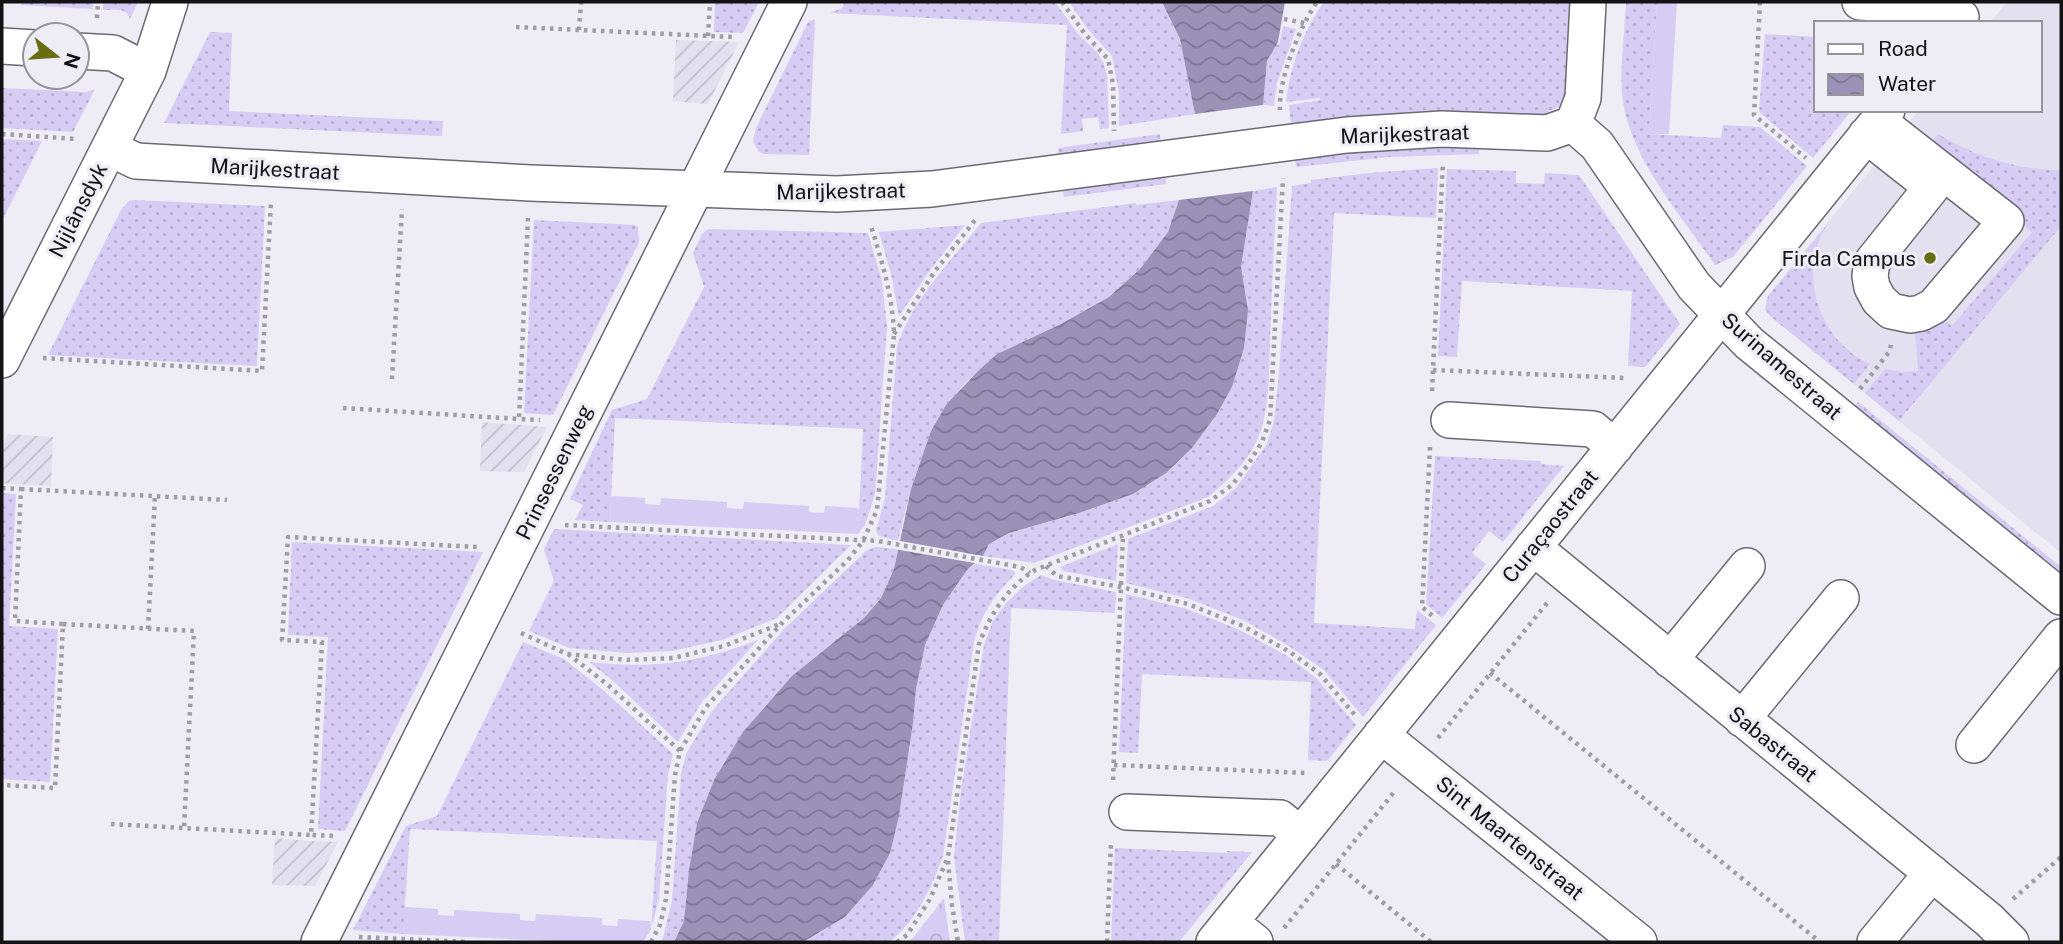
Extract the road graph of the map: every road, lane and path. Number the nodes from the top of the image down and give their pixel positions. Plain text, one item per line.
1 (170, 2) edge
2 (195, 2) edge
3 (580, 2) edge
4 (710, 2) edge
5 (789, 2) edge
6 (1062, 2) edge
7 (1317, 2) edge
8 (1588, 2) edge
9 (1760, 2) edge
10 (1860, 2) edge
11 (1964, 14) edge
12 (1284, 19) dead end
13 (1305, 23) junction
14 (516, 27) dead end
15 (579, 30) junction
16 (2, 46) edge
17 (21, 47) edge
18 (91, 52) edge
19 (151, 65) junction
20 (1877, 122) edge
21 (1573, 124) junction
22 (2, 134) edge
23 (1115, 134) dead end
24 (93, 143) junction
25 (1282, 160) junction
26 (1443, 161) dead end
27 (272, 169) junction
28 (404, 176) junction
29 (1831, 179) junction
30 (530, 183) junction
31 (695, 189) junction
32 (978, 216) dead end
33 (871, 225) dead end
34 (1721, 314) junction
35 (1899, 314) junction
36 (894, 335) junction
37 (38, 356) dead end
38 (2, 360) edge
39 (1433, 370) junction
40 (1636, 378) dead end
41 (392, 379) dead end
42 (1860, 389) dead end
43 (343, 408) dead end
44 (519, 419) junction
45 (1440, 419) junction
46 (573, 432) junction
47 (1615, 447) junction
48 (2, 488) edge
49 (21, 489) junction
50 (155, 496) junction
51 (227, 500) dead end
52 (556, 524) dead end
53 (1123, 536) junction
54 (863, 541) junction
55 (1533, 547) junction
56 (510, 560) junction
57 (1046, 566) junction
58 (1747, 566) dead end
59 (1030, 573) junction
60 (1121, 587) junction
61 (2061, 597) edge
62 (1841, 598) dead end
63 (63, 624) junction
64 (781, 624) junction
65 (148, 629) junction
66 (521, 633) dead end
67 (2061, 637) edge
68 (1460, 638) junction
69 (567, 654) junction
70 (1670, 660) junction
71 (1490, 673) dead end
72 (1742, 719) junction
73 (1381, 734) junction
74 (1974, 746) dead end
75 (680, 751) junction
76 (1114, 765) junction
77 (2, 785) edge
78 (1337, 790) junction
79 (1117, 812) junction
80 (111, 824) dead end
81 (184, 828) junction
82 (311, 835) junction
83 (1301, 835) junction
84 (341, 837) dead end
85 (948, 857) junction
86 (1336, 864) dead end
87 (1932, 873) junction
88 (1233, 936) edge
89 (335, 939) edge
90 (468, 942) edge
91 (651, 942) edge
92 (897, 942) edge
93 (958, 942) edge
94 (1107, 942) edge
95 (1431, 942) edge
96 (1639, 942) edge
97 (1820, 942) edge
98 (1875, 942) edge
99 (2011, 942) edge

1 - 19 street, Nijlânsdyk
2 - 19 street, Nijlânsdyk
3 - 15 path
4 - 15 path
5 - 31 street, Prinsessenweg
6 - 23 path
7 - 13 path
8 - 21 street
9 - 29 path
10 - 11 street
12 - 13 path
13 - 25 path
14 - 15 path
16 - 17 street
18 - 19 street
19 - 24 street, Nijlânsdyk
20 - 29 street, Curaçaostraat
20 - 35 street
20 - 35 street
21 - 25 street, Marijkestraat
21 - 34 street, Surinamestraat
22 - 24 path
24 - 27 street, Marijkestraat
24 - 38 street, Nijlânsdyk
25 - 31 street, Marijkestraat
25 - 53 path
26 - 39 path
27 - 28 street, Marijkestraat
27 - 37 path
28 - 30 street, Marijkestraat
28 - 41 path
29 - 34 street, Curaçaostraat
30 - 31 street, Marijkestraat
30 - 44 path
31 - 46 street, Prinsessenweg
32 - 36 path
33 - 36 path
34 - 47 street, Curaçaostraat
34 - 61 street, Surinamestraat
35 - 42 path
36 - 54 path
39 - 40 path
39 - 45 path
43 - 44 path
44 - 46 path
45 - 47 street
45 - 68 path
46 - 56 street, Prinsessenweg
47 - 55 street, Curaçaostraat
48 - 49 path
49 - 50 path
49 - 63 path
50 - 51 path
50 - 65 path
52 - 54 path
53 - 57 path
53 - 60 path
54 - 59 path
54 - 64 path
55 - 68 street, Curaçaostraat
55 - 70 street, Sabastraat
56 - 82 path
56 - 89 street, Prinsessenweg
57 - 59 path
57 - 60 path
58 - 70 street
59 - 85 path
60 - 73 path
60 - 76 path
62 - 72 street
63 - 65 path
63 - 77 path
64 - 69 path
64 - 75 path
65 - 81 path
66 - 69 path
67 - 74 street
68 - 73 street, Curaçaostraat
69 - 75 path
70 - 72 street, Sabastraat
71 - 97 path
72 - 87 street, Sabastraat
73 - 78 street, Curaçaostraat
73 - 96 street, Sint Maartenstraat
75 - 91 path
76 - 78 path
76 - 79 path
78 - 83 street, Curaçaostraat
79 - 83 street
79 - 94 path
80 - 81 path
81 - 82 path
82 - 84 path
83 - 88 street, Curaçaostraat
85 - 92 path
85 - 93 path
86 - 95 path
87 - 98 street
87 - 99 street, Sabastraat
89 - 90 path

